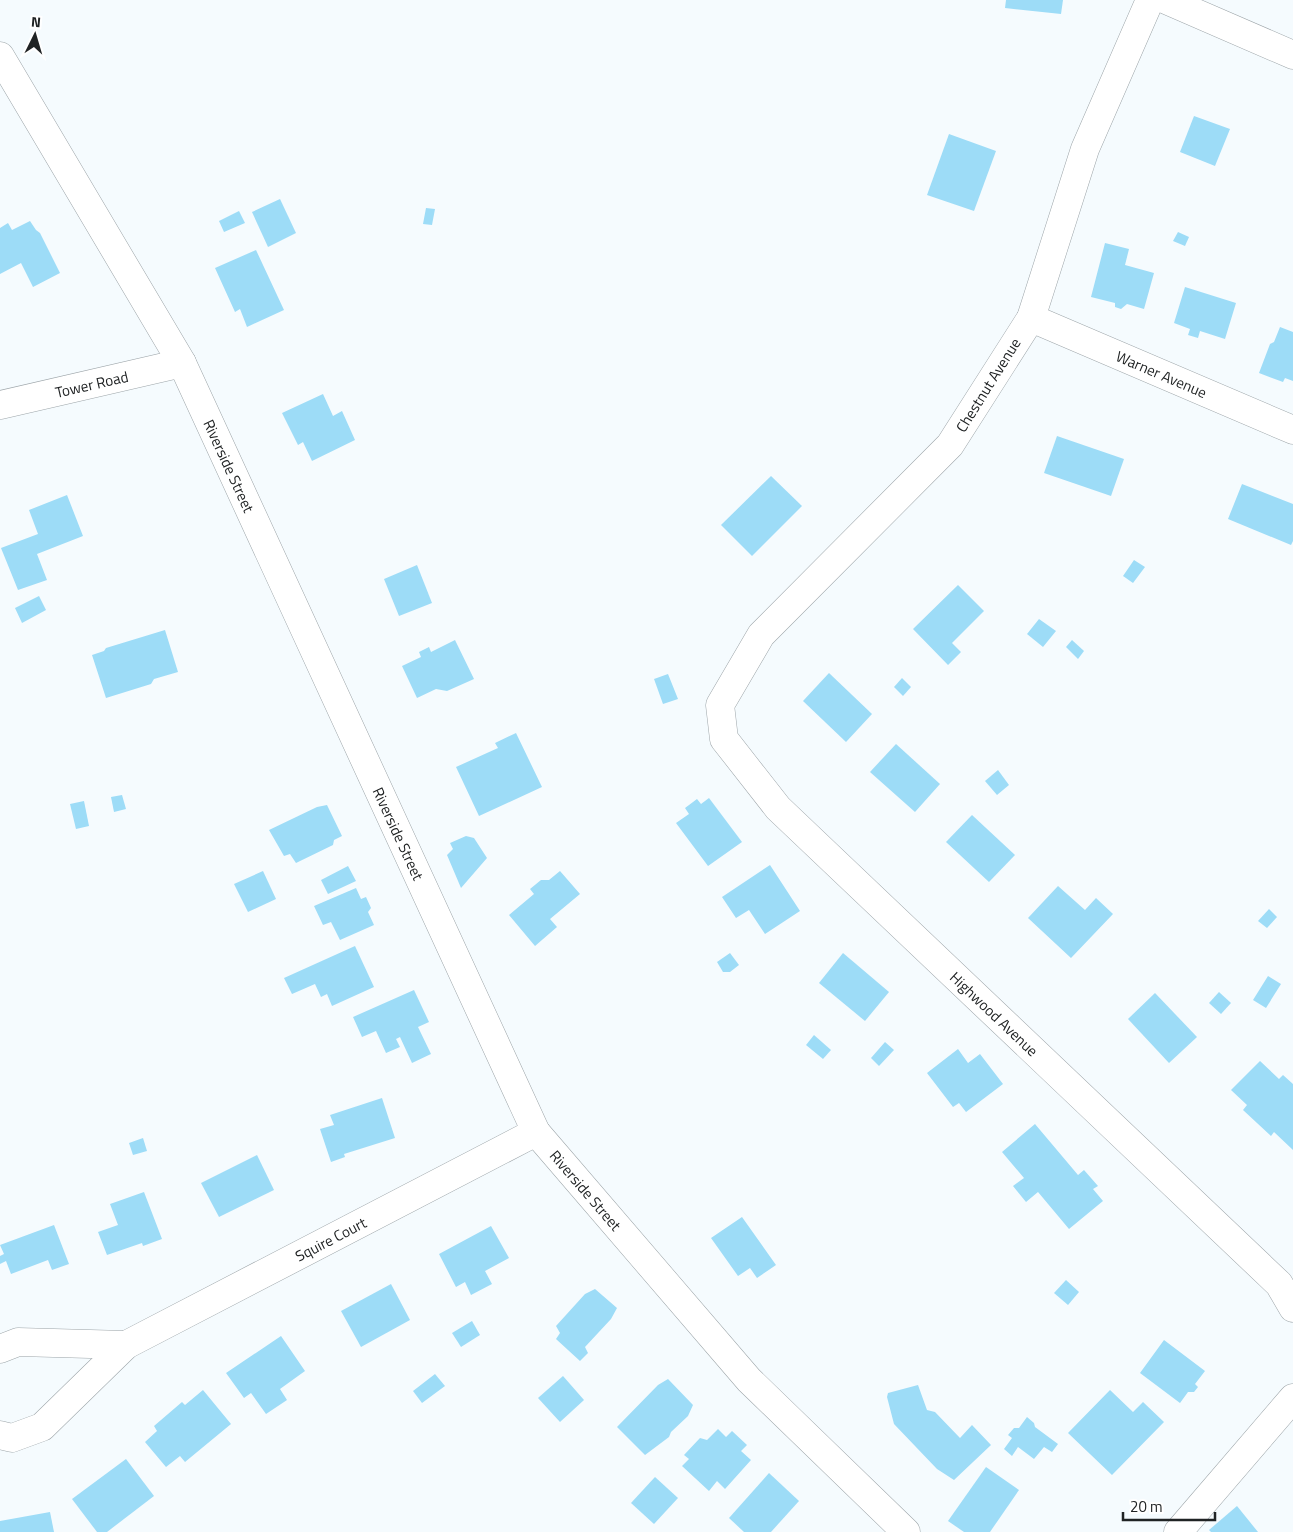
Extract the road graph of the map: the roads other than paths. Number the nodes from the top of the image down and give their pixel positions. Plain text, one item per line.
1 (1150, 0) edge
2 (1166, 0) edge
3 (0, 56) edge
4 (1293, 56) edge
5 (1031, 318) junction
6 (182, 363) junction
7 (0, 405) edge
8 (1293, 430) edge
9 (720, 705) joint
10 (536, 1132) junction
11 (1293, 1308) edge
12 (126, 1345) junction
13 (0, 1349) edge
14 (1293, 1398) edge
15 (0, 1435) edge
16 (906, 1532) edge
17 (1178, 1532) edge

1 - 5 street, Chestnut Avenue
2 - 4 street
3 - 6 street, Riverside Street
5 - 8 street, Warner Avenue
5 - 9 street, Chestnut Avenue
6 - 7 street, Tower Road
6 - 10 street, Riverside Street
9 - 11 street, Highwood Avenue
10 - 12 street, Squire Court
10 - 16 street, Riverside Street
12 - 13 street, Squire Court
12 - 15 street, Squire Court
14 - 17 street

